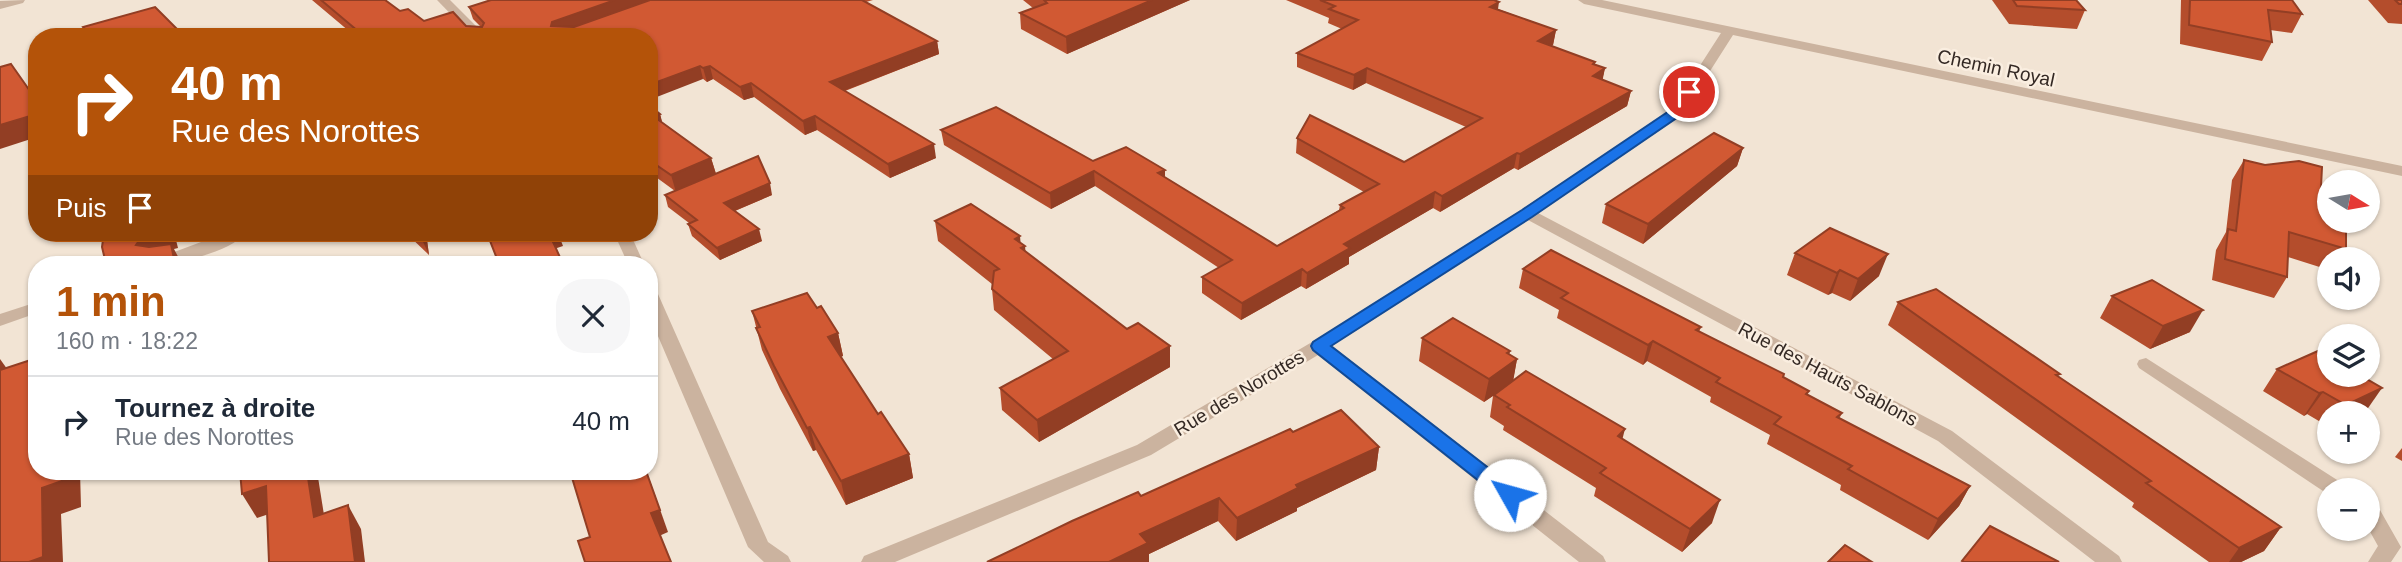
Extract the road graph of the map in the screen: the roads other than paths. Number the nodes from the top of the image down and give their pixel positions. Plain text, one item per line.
1 (19, 0) edge
2 (443, 0) edge
3 (1584, 0) edge
4 (0, 5) edge
5 (472, 28) edge
6 (1728, 32) junction
7 (2402, 171) edge
8 (1527, 214) junction
9 (219, 242) edge
10 (183, 256) edge
11 (28, 310) edge
12 (658, 315) edge
13 (0, 320) edge
14 (1319, 346) junction
15 (2146, 364) dead end
16 (2320, 478) edge
17 (2380, 530) edge
18 (780, 562) edge
19 (872, 562) edge
20 (1595, 562) edge
21 (2111, 562) edge
22 (2379, 562) edge

1 - 4 street
2 - 5 street
3 - 6 street, Chemin Royal
6 - 7 street, Chemin Royal
6 - 8 street, Rue des Norottes
8 - 14 street, Rue des Norottes
8 - 21 street, Rue des Hauts Sablons
9 - 10 street
11 - 13 street
12 - 18 street
14 - 19 street, Rue des Norottes
14 - 20 street
15 - 16 street
17 - 22 street

